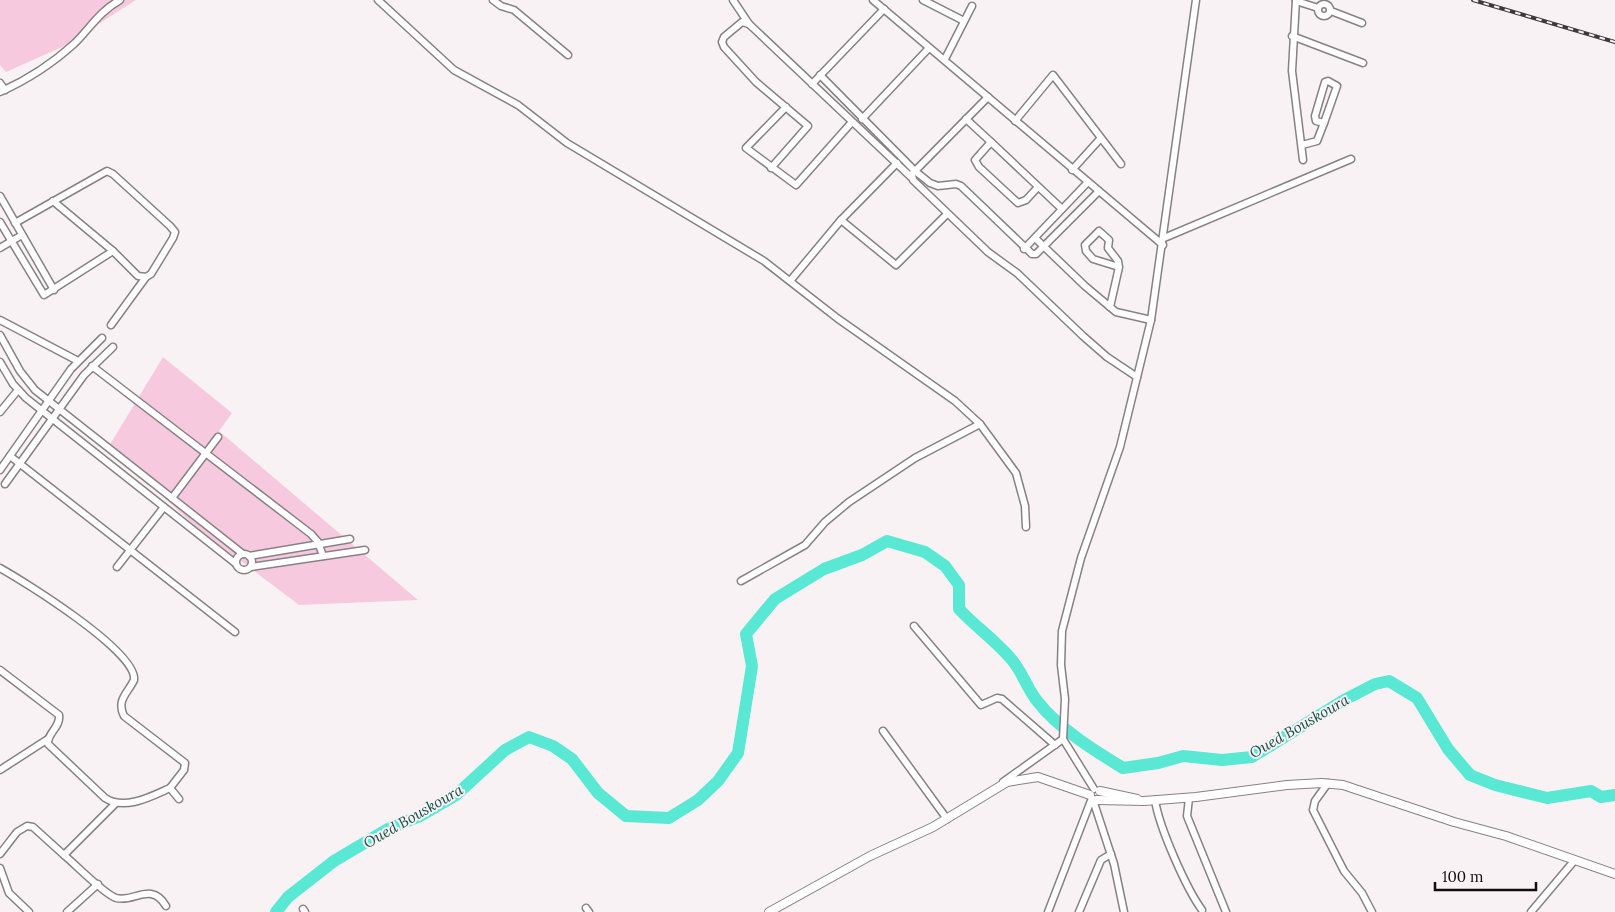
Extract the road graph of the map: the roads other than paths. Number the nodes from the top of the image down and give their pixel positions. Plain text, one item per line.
1 (120, 0) edge
2 (378, 0) edge
3 (493, 0) edge
4 (733, 0) edge
5 (873, 0) edge
6 (923, 0) edge
7 (1296, 0) edge
8 (1197, 1) edge
9 (972, 6) dead end
10 (884, 9) junction
11 (964, 22) junction
12 (1362, 23) dead end
13 (749, 24) junction
14 (1292, 36) junction
15 (929, 48) junction
16 (568, 55) dead end
17 (945, 59) junction
18 (1363, 63) dead end
19 (820, 76) junction
20 (0, 83) edge
21 (812, 84) junction
22 (3, 91) edge
23 (988, 97) junction
24 (786, 107) junction
25 (862, 119) junction
26 (966, 119) junction
27 (1015, 121) junction
28 (852, 122) junction
29 (1324, 123) junction
30 (1100, 139) junction
31 (991, 142) junction
32 (1302, 145) junction
33 (897, 153) junction
34 (891, 158) junction
35 (1351, 159) dead end
36 (1303, 160) dead end
37 (897, 163) junction
38 (1121, 164) dead end
39 (771, 168) junction
40 (1072, 170) junction
41 (913, 174) junction
42 (1087, 183) junction
43 (1038, 187) junction
44 (1098, 192) junction
45 (0, 196) edge
46 (53, 201) junction
47 (1062, 210) junction
48 (947, 214) junction
49 (841, 220) junction
50 (0, 222) edge
51 (15, 223) junction
52 (22, 235) junction
53 (1035, 238) junction
54 (11, 241) junction
55 (1164, 242) junction
56 (1044, 246) junction
57 (0, 248) edge
58 (1024, 249) junction
59 (113, 251) junction
60 (1119, 267) junction
61 (146, 277) junction
62 (47, 281) junction
63 (790, 281) junction
64 (38, 287) junction
65 (54, 290) junction
66 (1110, 307) junction
67 (0, 320) edge
68 (1151, 320) junction
69 (110, 325) dead end
70 (1, 338) edge
71 (102, 338) dead end
72 (113, 346) dead end
73 (78, 361) junction
74 (0, 362) edge
75 (92, 366) junction
76 (1137, 377) junction
77 (18, 390) junction
78 (49, 401) junction
79 (60, 409) junction
80 (42, 410) junction
81 (0, 412) edge
82 (53, 419) junction
83 (980, 424) junction
84 (218, 438) dead end
85 (206, 453) junction
86 (10, 456) junction
87 (20, 463) junction
88 (0, 470) edge
89 (4, 484) dead end
90 (172, 498) junction
91 (164, 507) junction
92 (1026, 527) dead end
93 (350, 539) dead end
94 (335, 541) junction
95 (318, 544) junction
96 (130, 550) junction
97 (365, 550) dead end
98 (337, 554) junction
99 (246, 555) junction
100 (323, 556) junction
101 (235, 563) junction
102 (117, 567) dead end
103 (251, 567) junction
104 (0, 568) edge
105 (741, 581) dead end
106 (914, 626) dead end
107 (235, 632) dead end
108 (0, 670) edge
109 (883, 731) dead end
110 (1063, 738) junction
111 (48, 739) junction
112 (1055, 745) junction
113 (0, 770) edge
114 (1328, 783) junction
115 (1000, 784) junction
116 (170, 788) junction
117 (1094, 796) junction
118 (1189, 798) junction
119 (179, 799) dead end
120 (1155, 800) junction
121 (114, 804) junction
122 (947, 819) junction
123 (0, 854) edge
124 (1111, 854) junction
125 (64, 855) junction
126 (1574, 861) junction
127 (0, 873) edge
128 (1615, 874) edge
129 (98, 884) junction
130 (166, 906) dead end
131 (1202, 910) dead end
132 (29, 912) edge
133 (67, 912) edge
134 (769, 912) edge
135 (1048, 912) edge
136 (1080, 912) edge
137 (1124, 912) edge
138 (1226, 912) edge
139 (1372, 912) edge
140 (1531, 912) edge

1 - 22 street
2 - 63 street
3 - 16 street
4 - 13 street
5 - 10 street
6 - 11 street
7 - 12 street
7 - 14 street
8 - 55 street
9 - 11 street
10 - 15 street
10 - 19 street
11 - 17 street
13 - 21 street
13 - 24 street
14 - 18 street
14 - 32 street
15 - 17 street
15 - 25 street
17 - 23 street
19 - 21 street
19 - 25 street
20 - 22 street
21 - 28 street
23 - 26 street
23 - 27 street
24 - 39 street
24 - 39 street
25 - 33 street
26 - 31 street
26 - 41 street
27 - 30 street
27 - 40 street
28 - 34 street
28 - 39 street
29 - 29 street
29 - 32 street
30 - 38 street
30 - 40 street
31 - 43 street
31 - 43 street
32 - 36 street
33 - 34 street
33 - 41 street
34 - 37 street
35 - 55 street
37 - 41 street
37 - 49 street
40 - 42 street
41 - 48 street
41 - 58 street
42 - 44 street
42 - 47 street
43 - 47 street
44 - 55 street
44 - 56 street
45 - 51 street
46 - 51 street
46 - 59 street
46 - 61 street
47 - 53 street
48 - 49 street
48 - 76 street
49 - 63 street
50 - 54 street
51 - 52 street
52 - 54 street
52 - 62 street
53 - 56 street
53 - 58 street
54 - 57 street
54 - 64 street
55 - 68 street
56 - 58 street
56 - 66 street
59 - 61 street
59 - 65 street
60 - 60 street
60 - 66 street
61 - 69 street
62 - 64 street
62 - 65 street
63 - 83 street
64 - 65 street
66 - 68 street
67 - 73 street
68 - 76 street
70 - 78 street
71 - 73 street
72 - 75 street
73 - 78 street
74 - 77 street
75 - 79 street
75 - 85 street
76 - 110 street
77 - 80 street
77 - 81 street
78 - 79 street
78 - 80 street
79 - 82 street
79 - 90 street
80 - 82 street
80 - 86 street
82 - 87 street
82 - 91 street
83 - 92 street
83 - 105 street
84 - 85 street
85 - 90 street
85 - 95 street
86 - 87 street
86 - 88 street
87 - 89 street
87 - 96 street
90 - 99 street
91 - 96 street
91 - 101 street
93 - 94 street
94 - 95 street
94 - 98 street
95 - 99 street
95 - 100 street
96 - 102 street
96 - 107 street
97 - 98 street
98 - 100 street
99 - 101 street
99 - 103 street
100 - 103 street
101 - 103 street
104 - 116 street
106 - 112 street
108 - 111 street
109 - 122 street
110 - 112 street
110 - 117 street
111 - 113 street
111 - 121 street
112 - 115 street
114 - 118 street
114 - 126 street
114 - 139 street
115 - 117 street
115 - 122 street
116 - 119 street
116 - 121 street
117 - 120 street
117 - 124 street
117 - 135 street
118 - 120 street
118 - 138 street
120 - 131 street
121 - 125 street
122 - 134 street
123 - 125 street
124 - 136 street
124 - 137 street
125 - 129 street
126 - 128 street
126 - 140 street
127 - 132 street
129 - 130 street
129 - 133 street

